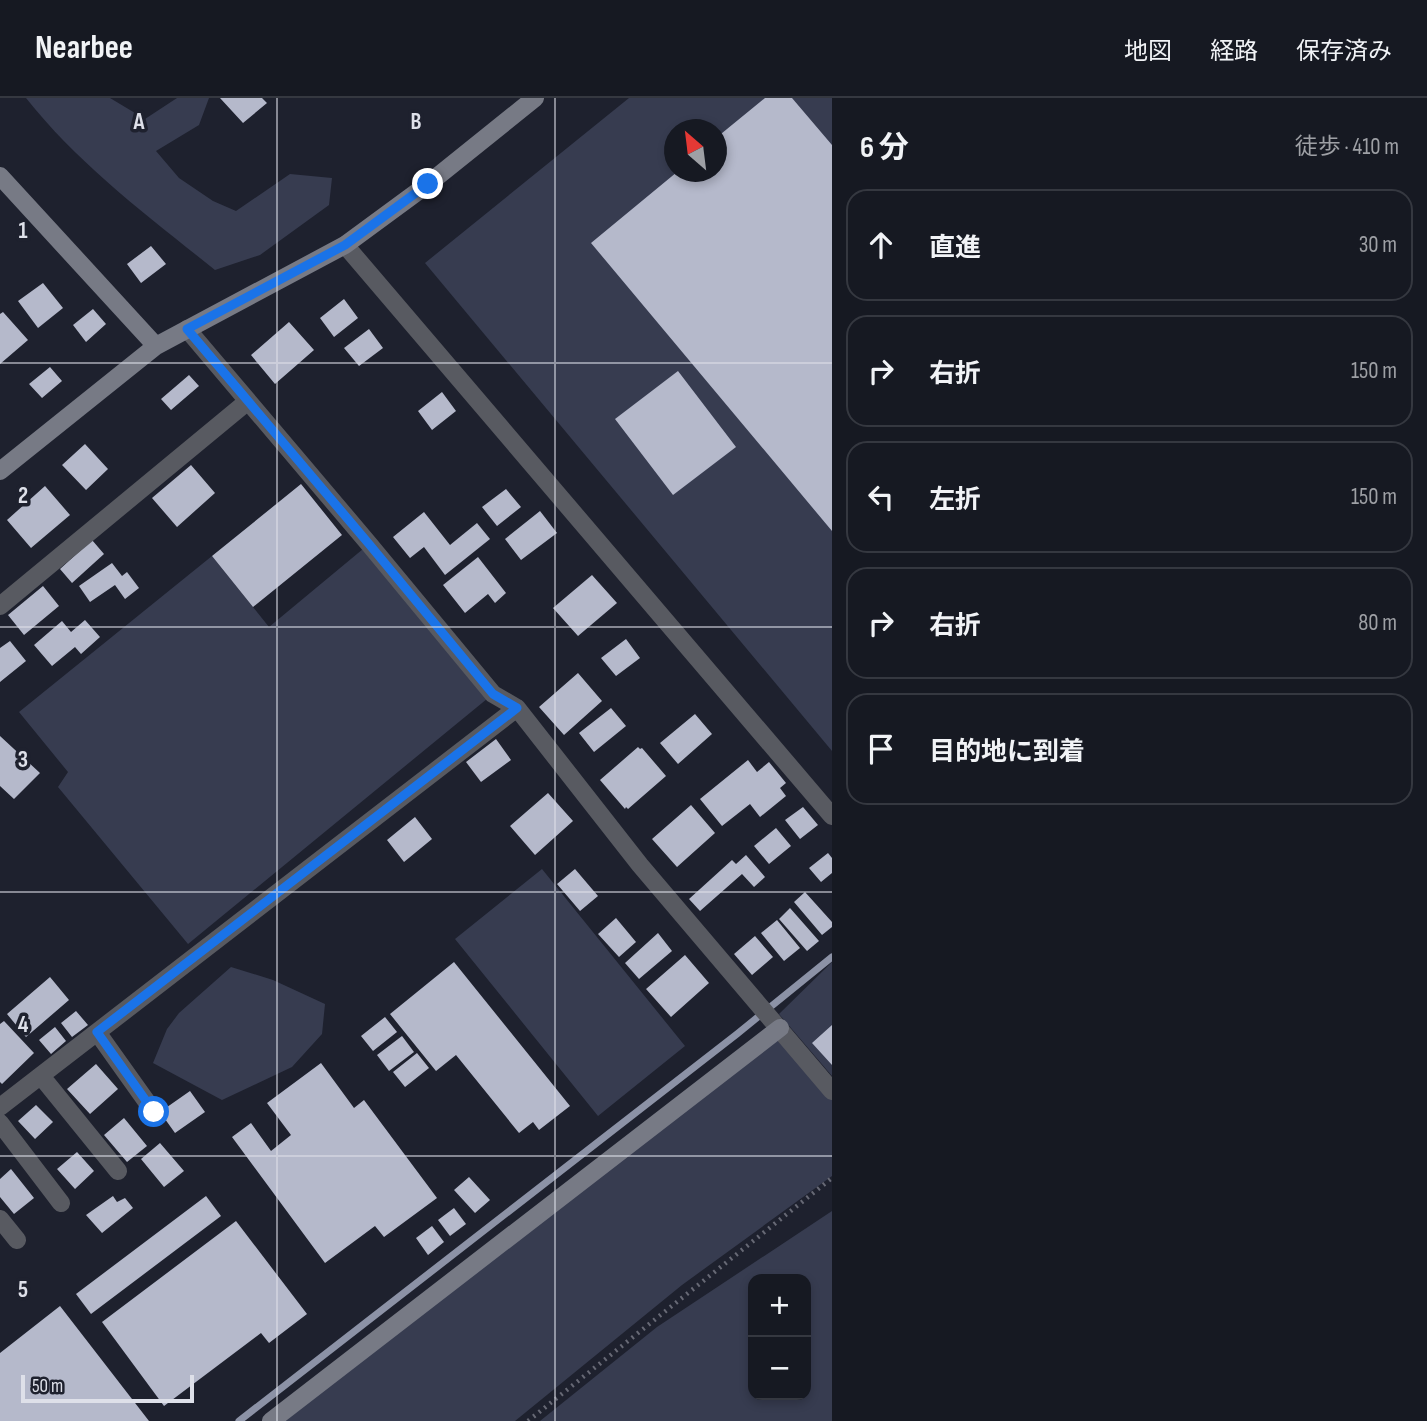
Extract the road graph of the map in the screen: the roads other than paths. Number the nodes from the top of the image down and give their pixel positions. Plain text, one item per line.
1 (535, 98) edge
2 (0, 176) edge
3 (345, 245) junction
4 (187, 329) junction
5 (156, 346) junction
6 (248, 401) junction
7 (0, 471) edge
8 (0, 606) edge
9 (517, 708) junction
10 (832, 816) edge
11 (779, 1028) junction
12 (97, 1032) junction
13 (41, 1076) junction
14 (832, 1091) edge
15 (0, 1107) edge
16 (154, 1112) dead end
17 (0, 1123) edge
18 (118, 1171) dead end
19 (61, 1203) dead end
20 (0, 1219) edge
21 (17, 1240) dead end
22 (271, 1421) edge

1 - 3 street
2 - 5 street
3 - 4 street
3 - 10 street
4 - 5 street
4 - 6 street
5 - 7 street
6 - 8 street
6 - 9 street
9 - 11 street
9 - 12 street
11 - 14 street
11 - 22 street
12 - 13 street
12 - 16 street
13 - 15 street
13 - 18 street
17 - 19 street
20 - 21 street

